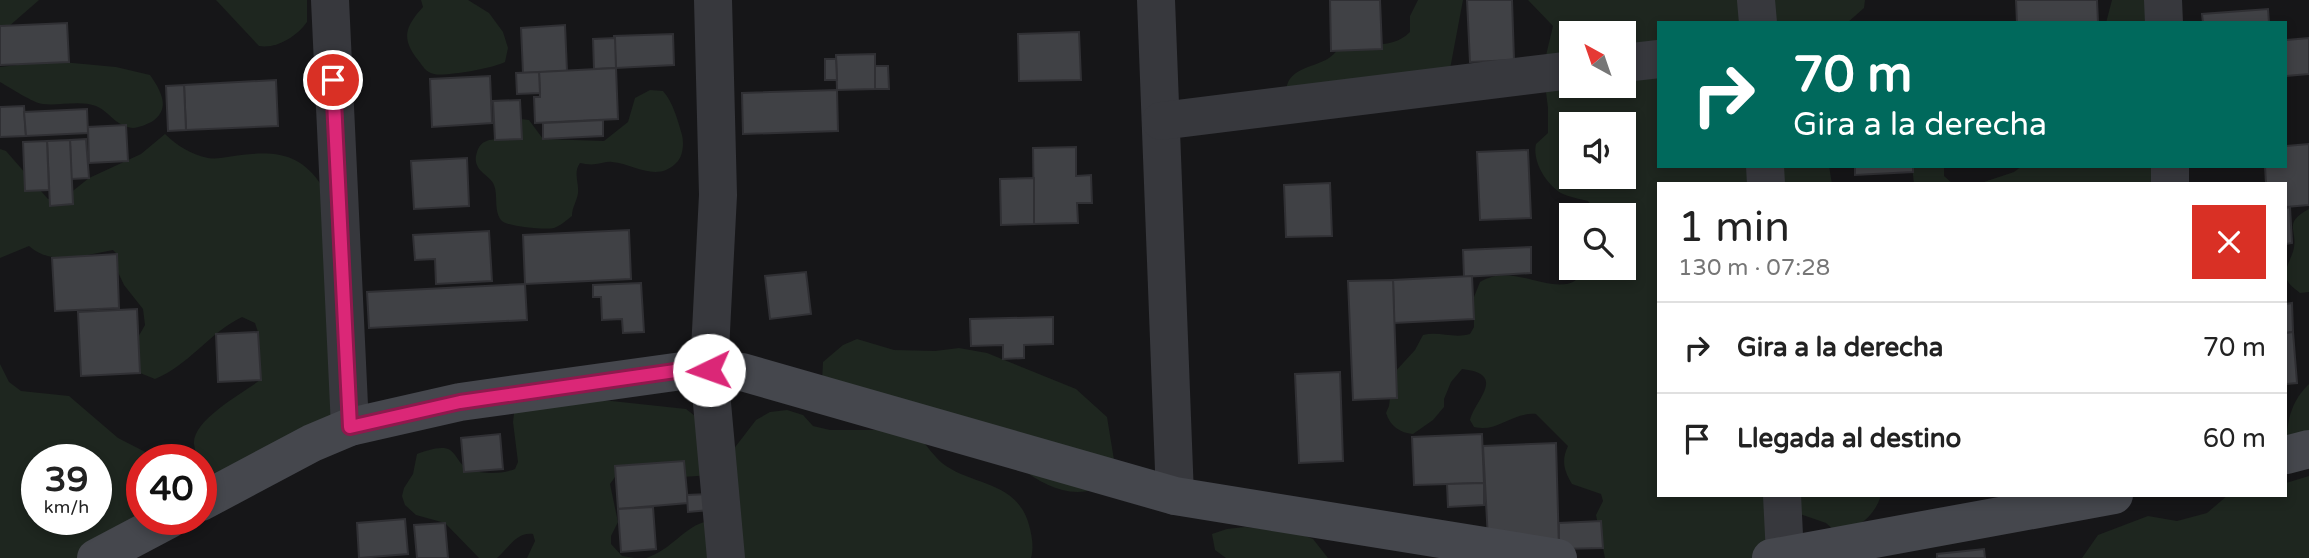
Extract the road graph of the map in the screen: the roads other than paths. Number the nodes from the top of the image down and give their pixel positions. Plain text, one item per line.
1 (330, 0) edge
2 (713, 0) edge
3 (1156, 0) edge
4 (1756, 0) edge
5 (2162, 0) edge
6 (1758, 21) edge
7 (2164, 21) edge
8 (1657, 59) edge
9 (1636, 62) edge
10 (1559, 72) edge
11 (1161, 121) junction
12 (709, 370) junction
13 (350, 427) junction
14 (2309, 449) edge
15 (2287, 455) edge
16 (217, 493) edge
17 (1175, 496) junction
18 (1782, 497) edge
19 (2103, 497) edge
20 (140, 535) edge
21 (1778, 557) edge
22 (96, 558) edge
23 (726, 558) edge
24 (1558, 558) edge

1 - 13 street
2 - 12 street
3 - 11 street
4 - 6 street
5 - 7 street
8 - 9 street
10 - 11 street
11 - 17 street
12 - 13 street
12 - 17 street
12 - 23 street
13 - 16 street
14 - 15 street
17 - 24 street
18 - 21 street
19 - 21 street
20 - 22 street

